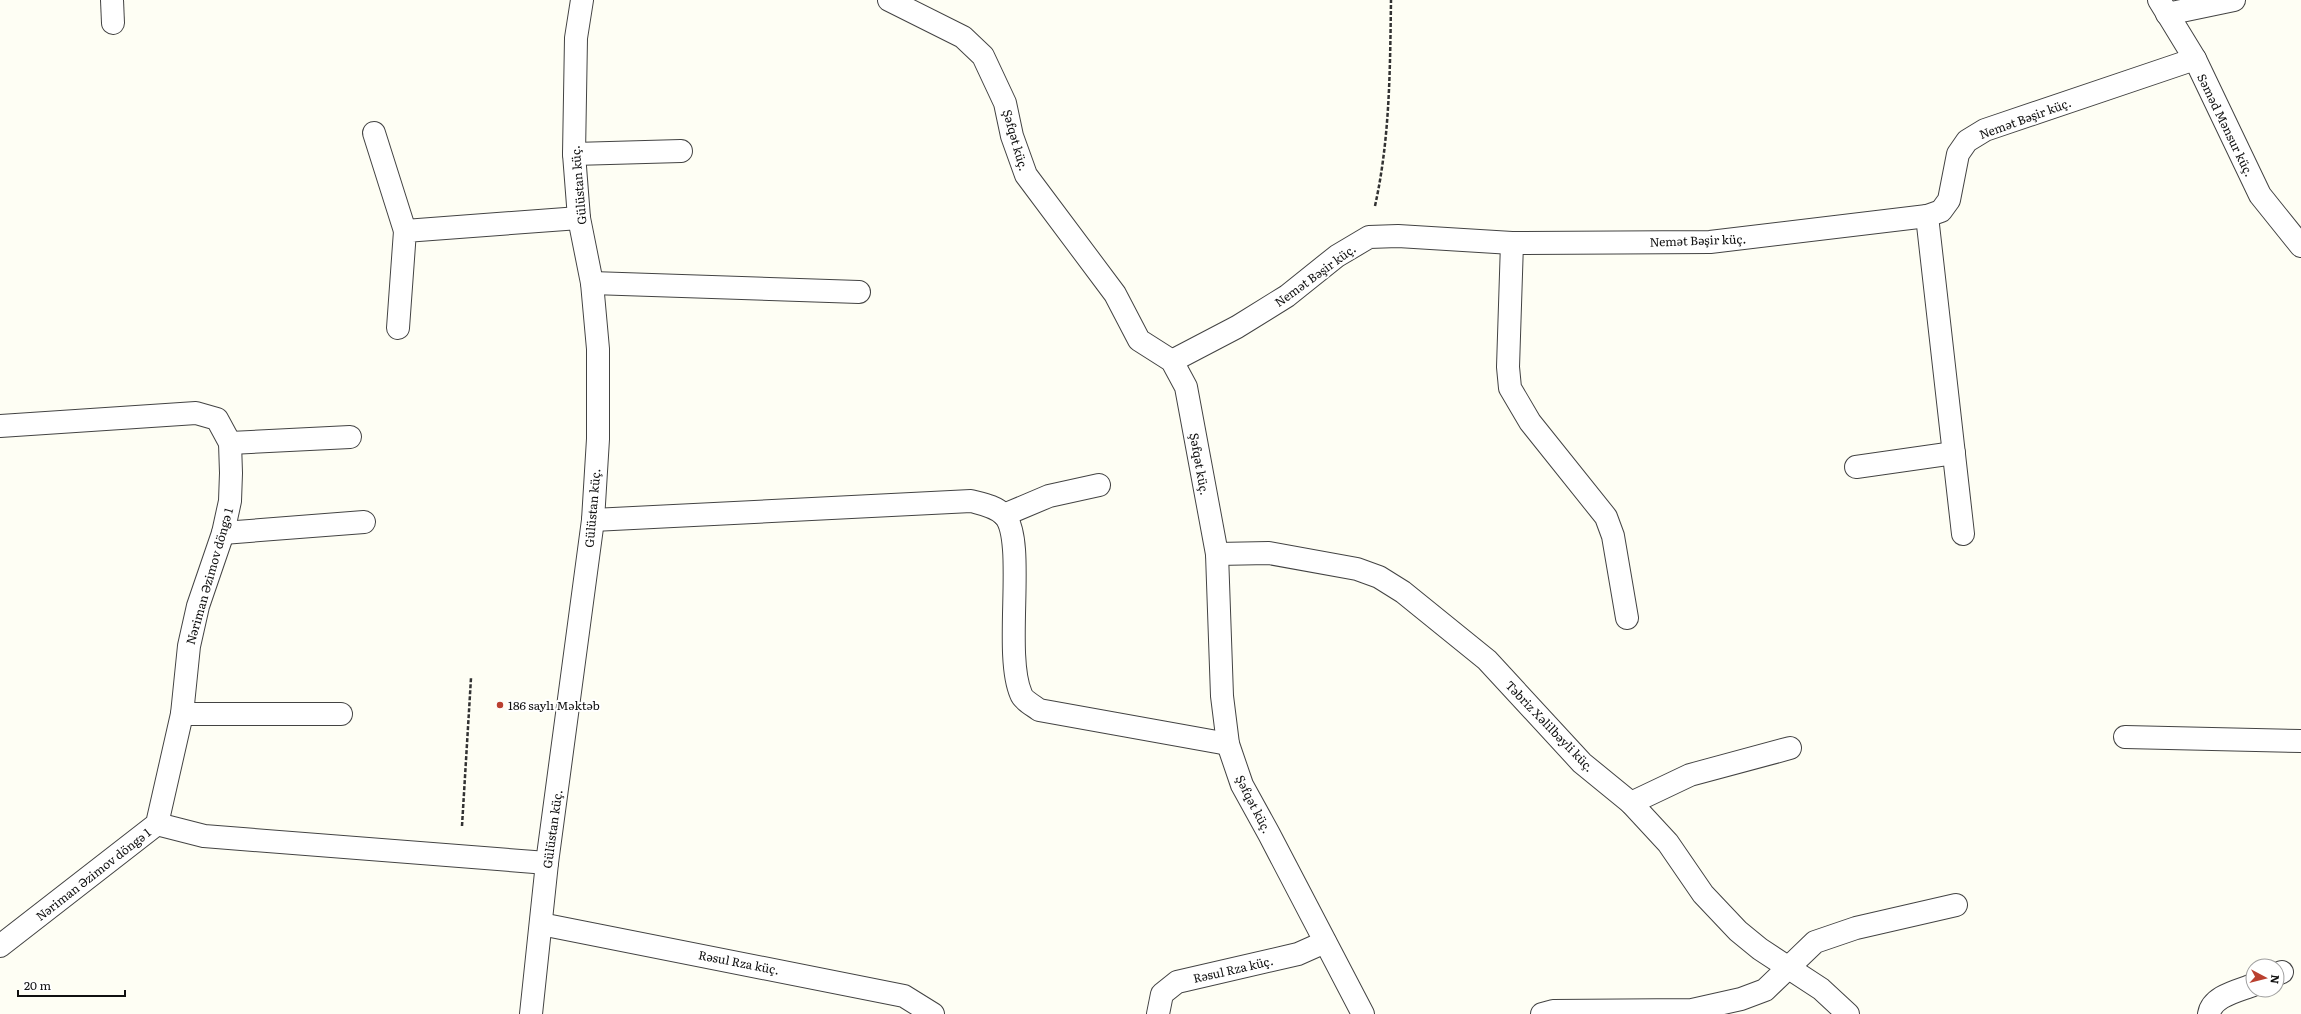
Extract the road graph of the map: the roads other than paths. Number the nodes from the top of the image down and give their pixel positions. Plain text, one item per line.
1 (112, 0) edge
2 (582, 0) edge
3 (889, 0) edge
4 (2234, 0) edge
5 (2163, 7) edge
6 (113, 23) dead end
7 (2195, 59) junction
8 (374, 133) dead end
9 (681, 151) dead end
10 (574, 154) junction
11 (1927, 216) junction
12 (579, 218) junction
13 (405, 231) junction
14 (1512, 243) junction
15 (2301, 246) edge
16 (592, 283) junction
17 (858, 292) dead end
18 (398, 328) dead end
19 (1172, 361) junction
20 (0, 426) edge
21 (350, 437) dead end
22 (230, 443) junction
23 (1954, 453) junction
24 (1856, 467) dead end
25 (1099, 485) dead end
26 (1004, 515) junction
27 (593, 520) junction
28 (364, 522) dead end
29 (223, 533) junction
30 (1963, 534) dead end
31 (1217, 554) junction
32 (1627, 618) dead end
33 (182, 714) junction
34 (341, 714) dead end
35 (2125, 736) dead end
36 (2301, 741) edge
37 (1228, 744) junction
38 (1790, 748) dead end
39 (1631, 803) junction
40 (157, 824) junction
41 (547, 863) junction
42 (1956, 905) dead end
43 (541, 924) junction
44 (1325, 942) junction
45 (0, 946) edge
46 (1788, 968) junction
47 (2245, 988) edge
48 (531, 1014) edge
49 (933, 1014) edge
50 (1158, 1014) edge
51 (1363, 1014) edge
52 (1542, 1014) edge
53 (1848, 1014) edge
54 (2209, 1014) edge

1 - 6 street
2 - 10 street, Gülüstan küç.
3 - 19 street, Şəfqət küç.
4 - 5 street
5 - 7 street, Səməd Mənsur küç.
7 - 11 street, Nemət Bəşir küç.
7 - 15 street, Səməd Mənsur küç.
8 - 13 street
9 - 10 street
10 - 12 street, Gülüstan küç.
11 - 14 street, Nemət Bəşir küç.
11 - 23 street
12 - 13 street
12 - 16 street, Gülüstan küç.
13 - 18 street
14 - 19 street, Nemət Bəşir küç.
14 - 32 street
16 - 17 street
16 - 27 street, Gülüstan küç.
19 - 31 street, Şəfqət küç.
20 - 22 street, Nəriman Əzimov döngə 1
21 - 22 street
22 - 29 street, Nəriman Əzimov döngə 1
23 - 24 street
23 - 30 street
25 - 26 street
26 - 27 street
26 - 37 street
27 - 41 street, Gülüstan küç.
28 - 29 street
29 - 33 street, Nəriman Əzimov döngə 1
31 - 37 street, Şəfqət küç.
31 - 39 street, Təbriz Xəlilbəyli küç.
33 - 34 street
33 - 40 street, Nəriman Əzimov döngə 1
35 - 36 street
37 - 44 street, Şəfqət küç.
38 - 39 street
39 - 46 street, Təbriz Xəlilbəyli küç.
40 - 41 street
40 - 45 street, Nəriman Əzimov döngə 1
41 - 43 street, Gülüstan küç.
42 - 46 street
43 - 48 street, Gülüstan küç.
43 - 49 street, Rəsul Rza küç.
44 - 50 street, Rəsul Rza küç.
44 - 51 street, Şəfqət küç.
46 - 52 street
46 - 53 street, Təbriz Xəlilbəyli küç.
47 - 54 street

